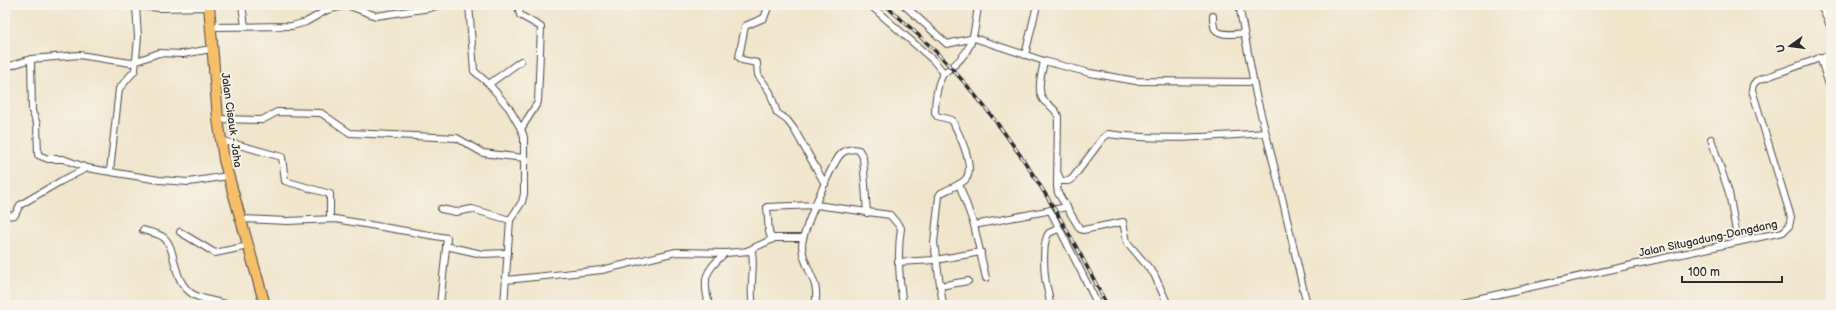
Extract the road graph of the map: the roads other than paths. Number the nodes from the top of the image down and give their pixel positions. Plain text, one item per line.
1 (134, 5) edge
2 (242, 5) edge
3 (439, 5) edge
4 (469, 5) edge
5 (518, 5) edge
6 (769, 5) edge
7 (870, 5) edge
8 (904, 5) edge
9 (914, 5) edge
10 (978, 5) edge
11 (1037, 5) edge
12 (1240, 5) edge
13 (1821, 5) edge
14 (209, 6) edge
15 (429, 6) edge
16 (913, 14) junction
17 (1213, 16) dead end
18 (245, 26) junction
19 (210, 27) junction
20 (1831, 28) edge
21 (1244, 33) junction
22 (974, 38) junction
23 (211, 49) junction
24 (1831, 54) edge
25 (1025, 55) junction
26 (1820, 57) junction
27 (31, 59) junction
28 (521, 61) dead end
29 (1044, 61) junction
30 (136, 63) junction
31 (5, 70) edge
32 (944, 73) junction
33 (1253, 82) junction
34 (490, 84) junction
35 (1831, 91) edge
36 (218, 119) junction
37 (521, 129) junction
38 (1265, 133) junction
39 (1711, 139) dead end
40 (221, 140) junction
41 (524, 158) junction
42 (88, 168) junction
43 (110, 171) junction
44 (1057, 173) junction
45 (228, 176) junction
46 (825, 184) junction
47 (959, 184) junction
48 (816, 205) junction
49 (1067, 207) junction
50 (441, 209) dead end
51 (1050, 210) junction
52 (867, 212) junction
53 (5, 216) edge
54 (241, 219) junction
55 (330, 219) junction
56 (510, 220) junction
57 (974, 225) junction
58 (1058, 229) junction
59 (142, 230) dead end
60 (180, 232) dead end
61 (802, 238) junction
62 (773, 239) junction
63 (1738, 242) junction
64 (248, 246) junction
65 (446, 246) junction
66 (747, 251) junction
67 (981, 252) junction
68 (508, 253) junction
69 (725, 253) junction
70 (935, 260) junction
71 (898, 262) junction
72 (986, 278) dead end
73 (506, 280) junction
74 (968, 281) dead end
75 (940, 286) junction
76 (230, 305) edge
77 (265, 305) edge
78 (440, 305) edge
79 (504, 305) edge
80 (709, 305) edge
81 (753, 305) edge
82 (815, 305) edge
83 (903, 305) edge
84 (943, 305) edge
85 (1049, 305) edge
86 (1098, 305) edge
87 (1168, 305) edge
88 (1307, 305) edge
89 (1449, 305) edge

1 - 14 street
1 - 30 street
2 - 18 street
3 - 15 street
4 - 34 street
5 - 37 street
6 - 46 street
7 - 32 street
8 - 16 street
9 - 16 street
10 - 22 street
11 - 25 street
12 - 21 street
13 - 20 street
14 - 19 main road, Jalan Cisauk - Jaha
15 - 18 street
16 - 22 street
17 - 21 street
18 - 19 street
19 - 23 main road, Jalan Cisauk - Jaha
21 - 33 street
22 - 25 street
22 - 32 street
23 - 30 street
23 - 36 main road, Jalan Cisauk - Jaha
24 - 26 street, Jalan Situgadung-Dangdang
25 - 29 street
26 - 35 street
26 - 63 street, Jalan Situgadung-Dangdang
27 - 30 street
27 - 31 street
27 - 42 street
28 - 34 street
29 - 33 street
29 - 44 street
30 - 43 street
32 - 47 street
33 - 38 street
34 - 37 street
36 - 40 main road, Jalan Cisauk - Jaha
36 - 41 street
37 - 41 street
38 - 44 street
38 - 88 street
39 - 63 street
40 - 45 main road, Jalan Cisauk - Jaha
40 - 55 street
41 - 56 street
42 - 43 street
42 - 53 street
43 - 45 street
44 - 49 street
45 - 54 main road, Jalan Cisauk - Jaha
46 - 48 street
46 - 52 street
47 - 57 street
47 - 70 street
48 - 52 street
48 - 61 street
48 - 62 street
49 - 51 street
49 - 87 street
50 - 56 street
51 - 57 street
51 - 58 street
52 - 71 street
54 - 55 street
54 - 64 main road, Jalan Cisauk - Jaha
55 - 65 street
56 - 68 street
57 - 67 street
58 - 85 street
58 - 86 street
59 - 76 street
60 - 64 street
61 - 62 street
61 - 82 street
62 - 66 street
63 - 89 street, Jalan Situgadung-Dangdang
64 - 77 main road, Jalan Cisauk - Jaha
65 - 68 street
65 - 78 street
66 - 69 street
66 - 81 street
67 - 70 street
67 - 72 street
68 - 73 street
69 - 73 street
69 - 80 street
70 - 71 street
70 - 75 street
71 - 83 street
73 - 79 street
74 - 75 street
75 - 84 street

